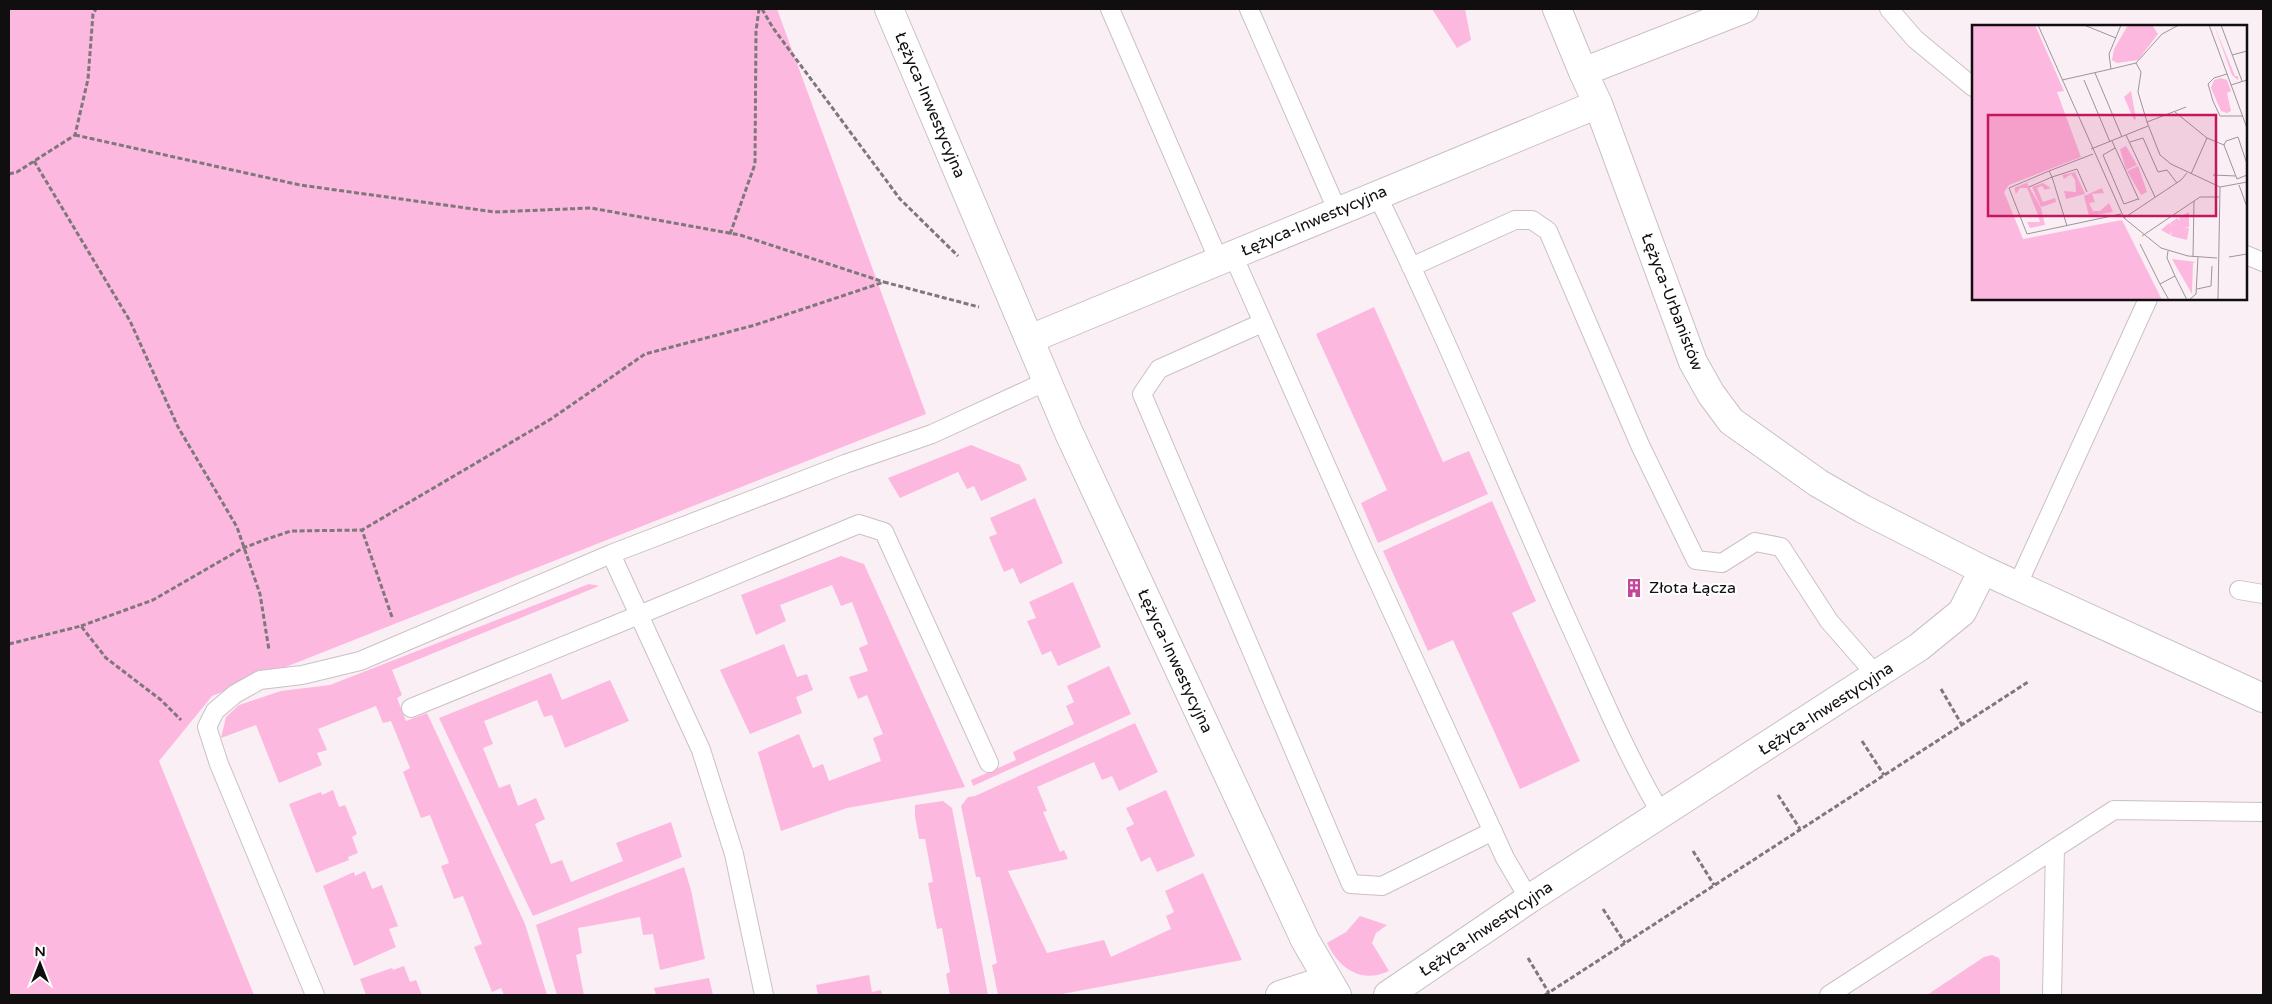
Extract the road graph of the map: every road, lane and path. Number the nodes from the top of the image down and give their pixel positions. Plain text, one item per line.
1 (96, 9) edge
2 (761, 9) edge
3 (888, 9) edge
4 (1110, 9) edge
5 (1249, 9) edge
6 (1557, 9) edge
7 (1744, 9) edge
8 (1889, 9) edge
9 (1583, 72) junction
10 (1972, 86) edge
11 (1598, 104) junction
12 (75, 135) junction
13 (34, 161) junction
14 (9, 174) edge
15 (1377, 195) junction
16 (1338, 212) junction
17 (730, 234) junction
18 (2247, 255) edge
19 (962, 258) dead end
20 (1226, 258) junction
21 (2263, 262) edge
22 (1411, 267) junction
23 (884, 282) junction
24 (2148, 300) edge
25 (1262, 323) junction
26 (1026, 328) junction
27 (1047, 381) junction
28 (362, 530) junction
29 (243, 548) junction
30 (612, 554) junction
31 (1983, 570) junction
32 (2018, 584) junction
33 (2239, 590) dead end
34 (2263, 594) edge
35 (638, 615) junction
36 (81, 626) junction
37 (9, 644) edge
38 (402, 644) junction
39 (1877, 676) junction
40 (275, 678) junction
41 (2028, 682) dead end
42 (1940, 690) dead end
43 (2263, 698) edge
44 (411, 708) dead end
45 (1962, 725) junction
46 (1862, 741) dead end
47 (213, 746) junction
48 (990, 763) dead end
49 (1884, 775) junction
50 (1778, 795) dead end
51 (2263, 812) edge
52 (1662, 815) junction
53 (1800, 829) junction
54 (1493, 831) junction
55 (2055, 848) junction
56 (1692, 851) dead end
57 (1714, 885) junction
58 (1529, 899) junction
59 (1604, 909) dead end
60 (1625, 943) junction
61 (1528, 958) dead end
62 (1331, 988) edge
63 (1549, 992) junction
64 (315, 995) edge
65 (764, 995) edge
66 (1280, 995) edge
67 (1388, 995) edge
68 (1545, 995) edge
69 (1829, 995) edge
70 (2052, 995) edge

1 - 12 path
2 - 17 path
2 - 19 path
3 - 26 street, Łężyca-Inwestycyjna
4 - 20 lane
5 - 16 lane
6 - 9 street, Łężyca-Urbanistów
7 - 9 street
8 - 10 lane
9 - 11 street, Łężyca-Urbanistów
11 - 15 street, Łężyca-Inwestycyjna
11 - 31 street, Łężyca-Urbanistów
12 - 13 path
12 - 17 path
13 - 14 path
13 - 29 path
15 - 16 street, Łężyca-Inwestycyjna
15 - 22 lane
16 - 20 street, Łężyca-Inwestycyjna
17 - 23 path
18 - 21 lane
20 - 25 lane
20 - 26 street, Łężyca-Inwestycyjna
22 - 39 lane
22 - 52 lane
23 - 26 path
23 - 28 path
24 - 32 lane
25 - 54 lane
25 - 54 lane
26 - 27 street, Łężyca-Inwestycyjna
27 - 30 lane
27 - 62 street, Łężyca-Inwestycyjna
28 - 29 path
28 - 38 path
29 - 36 path
29 - 40 path
30 - 35 lane
30 - 38 lane
31 - 32 street
31 - 39 street, Łężyca-Inwestycyjna
32 - 43 street
33 - 34 lane
35 - 44 lane
35 - 48 lane
35 - 65 lane
36 - 37 path
36 - 47 path
38 - 40 lane
39 - 52 street, Łężyca-Inwestycyjna
40 - 47 lane
41 - 45 path
42 - 45 path
45 - 49 path
46 - 49 path
47 - 64 lane
49 - 53 path
50 - 53 path
51 - 55 lane
52 - 58 street, Łężyca-Inwestycyjna
53 - 57 path
54 - 58 lane
55 - 69 lane
55 - 70 lane
56 - 57 path
57 - 60 path
58 - 67 street, Łężyca-Inwestycyjna
59 - 60 path
60 - 63 path
61 - 63 path
62 - 66 street, Łężyca-Inwestycyjna
63 - 68 path

